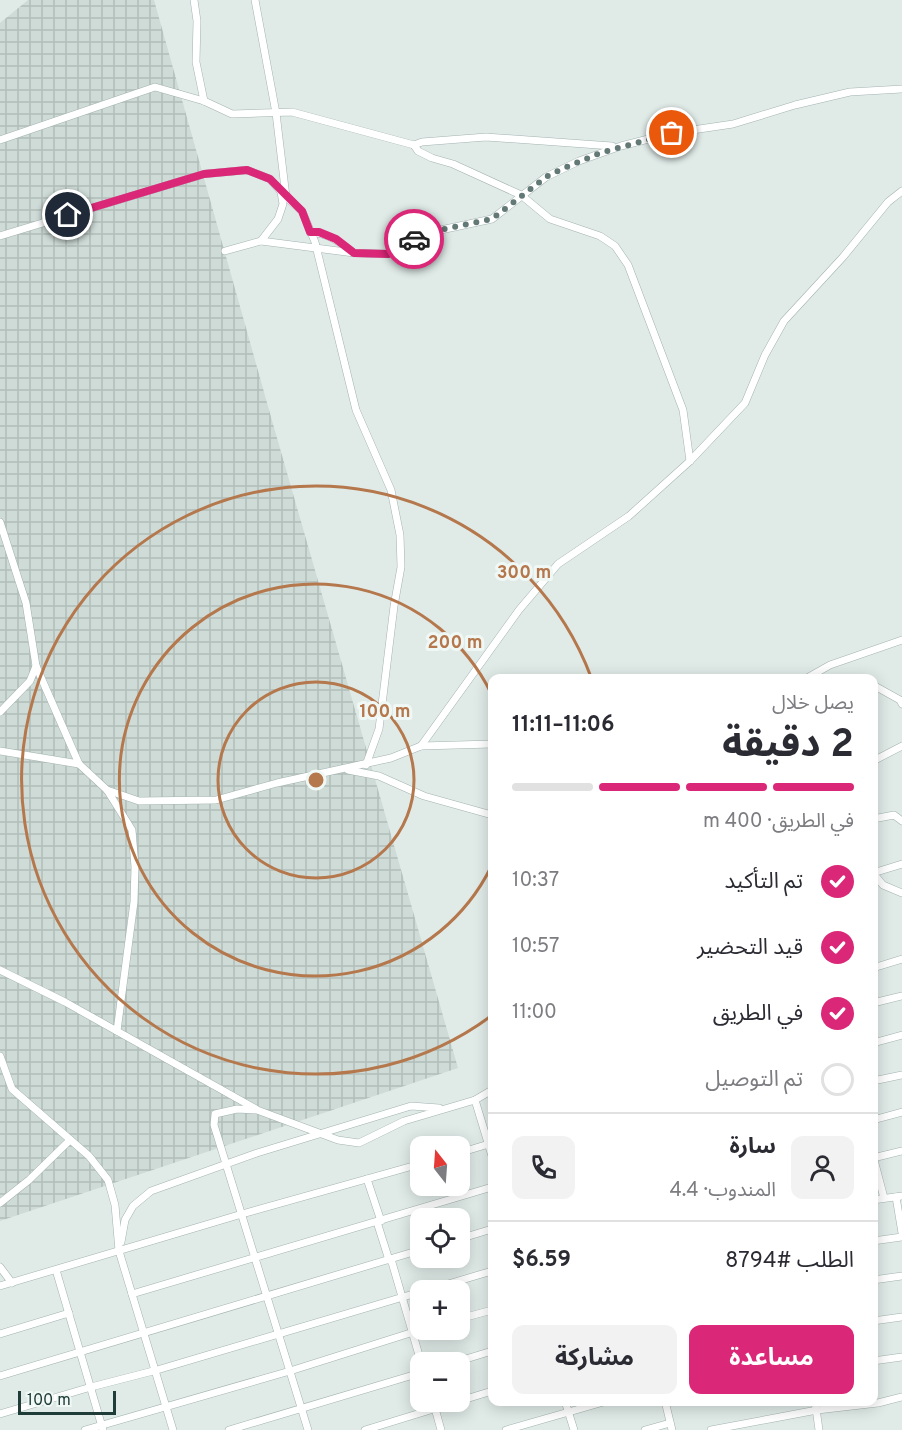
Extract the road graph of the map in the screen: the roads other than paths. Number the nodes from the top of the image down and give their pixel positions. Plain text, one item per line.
1 (194, 0) edge
2 (255, 0) edge
3 (902, 89) edge
4 (204, 101) junction
5 (276, 113) junction
6 (0, 140) edge
7 (414, 145) junction
8 (621, 146) junction
9 (902, 191) edge
10 (284, 195) junction
11 (521, 195) junction
12 (310, 232) junction
13 (0, 236) edge
14 (261, 241) junction
15 (316, 248) junction
16 (225, 251) dead end
17 (354, 253) junction
18 (690, 461) junction
19 (0, 522) edge
20 (902, 640) edge
21 (36, 666) junction
22 (814, 674) edge
23 (878, 688) edge
24 (902, 704) edge
25 (0, 712) edge
26 (488, 744) edge
27 (422, 746) junction
28 (902, 746) edge
29 (0, 751) edge
30 (878, 759) edge
31 (79, 764) junction
32 (366, 765) junction
33 (346, 769) junction
34 (107, 790) junction
35 (488, 814) edge
36 (878, 818) edge
37 (902, 821) edge
38 (902, 864) edge
39 (878, 871) edge
40 (878, 879) edge
41 (902, 893) edge
42 (902, 959) edge
43 (878, 966) edge
44 (0, 970) edge
45 (902, 996) edge
46 (878, 1003) edge
47 (117, 1031) junction
48 (902, 1035) edge
49 (878, 1042) edge
50 (0, 1056) edge
51 (902, 1075) edge
52 (878, 1080) edge
53 (488, 1092) edge
54 (475, 1100) junction
55 (449, 1108) junction
56 (257, 1110) junction
57 (902, 1112) edge
58 (878, 1118) edge
59 (320, 1133) junction
60 (488, 1138) edge
61 (70, 1140) junction
62 (488, 1145) edge
63 (470, 1150) edge
64 (902, 1151) edge
65 (878, 1157) edge
66 (226, 1163) junction
67 (410, 1167) edge
68 (878, 1176) edge
69 (367, 1179) junction
70 (488, 1188) edge
71 (899, 1196) edge
72 (884, 1198) junction
73 (878, 1199) edge
74 (0, 1203) edge
75 (242, 1214) junction
76 (379, 1222) junction
77 (488, 1230) edge
78 (902, 1235) edge
79 (470, 1236) edge
80 (878, 1240) edge
81 (119, 1251) junction
82 (410, 1253) edge
83 (255, 1257) junction
84 (390, 1259) junction
85 (0, 1267) edge
86 (56, 1270) junction
87 (488, 1272) edge
88 (902, 1276) edge
89 (878, 1279) edge
90 (462, 1280) edge
91 (12, 1283) junction
92 (0, 1286) edge
93 (132, 1294) junction
94 (410, 1295) edge
95 (267, 1296) junction
96 (402, 1297) junction
97 (488, 1311) edge
98 (69, 1313) junction
99 (470, 1316) edge
100 (902, 1317) edge
101 (878, 1320) edge
102 (410, 1322) edge
103 (144, 1333) junction
104 (277, 1333) junction
105 (410, 1333) edge
106 (0, 1334) edge
107 (81, 1352) junction
108 (488, 1352) edge
109 (902, 1357) edge
110 (470, 1358) edge
111 (878, 1360) edge
112 (157, 1371) junction
113 (290, 1371) junction
114 (0, 1376) edge
115 (410, 1376) edge
116 (91, 1387) junction
117 (488, 1392) edge
118 (470, 1396) edge
119 (902, 1397) edge
120 (878, 1403) edge
121 (166, 1406) junction
122 (566, 1406) edge
123 (589, 1406) edge
124 (666, 1406) edge
125 (816, 1406) edge
126 (852, 1406) edge
127 (302, 1408) junction
128 (817, 1410) junction
129 (415, 1412) edge
130 (436, 1412) edge
131 (568, 1412) junction
132 (0, 1414) edge
133 (671, 1426) edge
134 (103, 1427) edge
135 (85, 1430) edge
136 (173, 1430) edge
137 (229, 1430) edge
138 (308, 1430) edge
139 (365, 1430) edge
140 (441, 1430) edge
141 (506, 1430) edge
142 (574, 1430) edge
143 (645, 1430) edge
144 (711, 1430) edge
145 (819, 1430) edge

1 - 4 street
2 - 5 street
3 - 8 street
4 - 5 street
4 - 6 street
5 - 7 street
5 - 10 street
7 - 8 street
7 - 11 street
8 - 11 street
9 - 18 street
10 - 12 street
10 - 13 street
10 - 14 street
11 - 17 street
11 - 18 street
12 - 15 street
12 - 17 street
14 - 15 street
14 - 16 street
15 - 17 street
15 - 32 street
18 - 27 street
19 - 21 street
20 - 22 street
21 - 25 street
21 - 31 street
23 - 24 street
26 - 27 street
27 - 32 street
28 - 30 street
29 - 31 street
31 - 34 street
32 - 33 street
33 - 34 street
33 - 35 street
34 - 47 street
36 - 37 street
38 - 39 street
40 - 41 street
42 - 43 street
44 - 47 street
45 - 46 street
47 - 56 street
48 - 49 street
50 - 61 street
51 - 52 street
53 - 54 street
54 - 55 street
54 - 60 street
55 - 59 street
55 - 59 street
56 - 59 street
56 - 66 street
57 - 58 street
59 - 66 street
61 - 74 street
61 - 81 street
62 - 63 street
64 - 65 street
66 - 75 street
66 - 81 street
67 - 69 street
68 - 72 street
69 - 75 street
69 - 76 street
70 - 76 street
71 - 72 street
71 - 78 street
72 - 73 street
75 - 81 street
75 - 83 street
76 - 83 street
76 - 84 street
77 - 79 street
78 - 80 street
81 - 86 street
81 - 93 street
82 - 84 street
83 - 93 street
83 - 95 street
84 - 95 street
84 - 96 street
85 - 91 street
86 - 91 street
86 - 98 street
87 - 90 street
88 - 89 street
91 - 92 street
93 - 103 street
94 - 96 street
95 - 103 street
95 - 104 street
96 - 102 street
96 - 104 street
97 - 99 street
98 - 106 street
98 - 107 street
100 - 101 street
103 - 107 street
103 - 112 street
104 - 112 street
104 - 113 street
105 - 113 street
107 - 114 street
107 - 116 street
108 - 110 street
109 - 111 street
112 - 116 street
112 - 121 street
113 - 121 street
113 - 127 street
115 - 127 street
116 - 132 street
116 - 134 street
117 - 118 street
119 - 120 street
121 - 134 street
121 - 136 street
122 - 131 street
123 - 131 street
124 - 133 street
125 - 128 street
126 - 128 street
127 - 137 street
127 - 138 street
128 - 144 street
128 - 145 street
129 - 139 street
130 - 140 street
131 - 141 street
131 - 142 street
133 - 143 street
134 - 135 street

